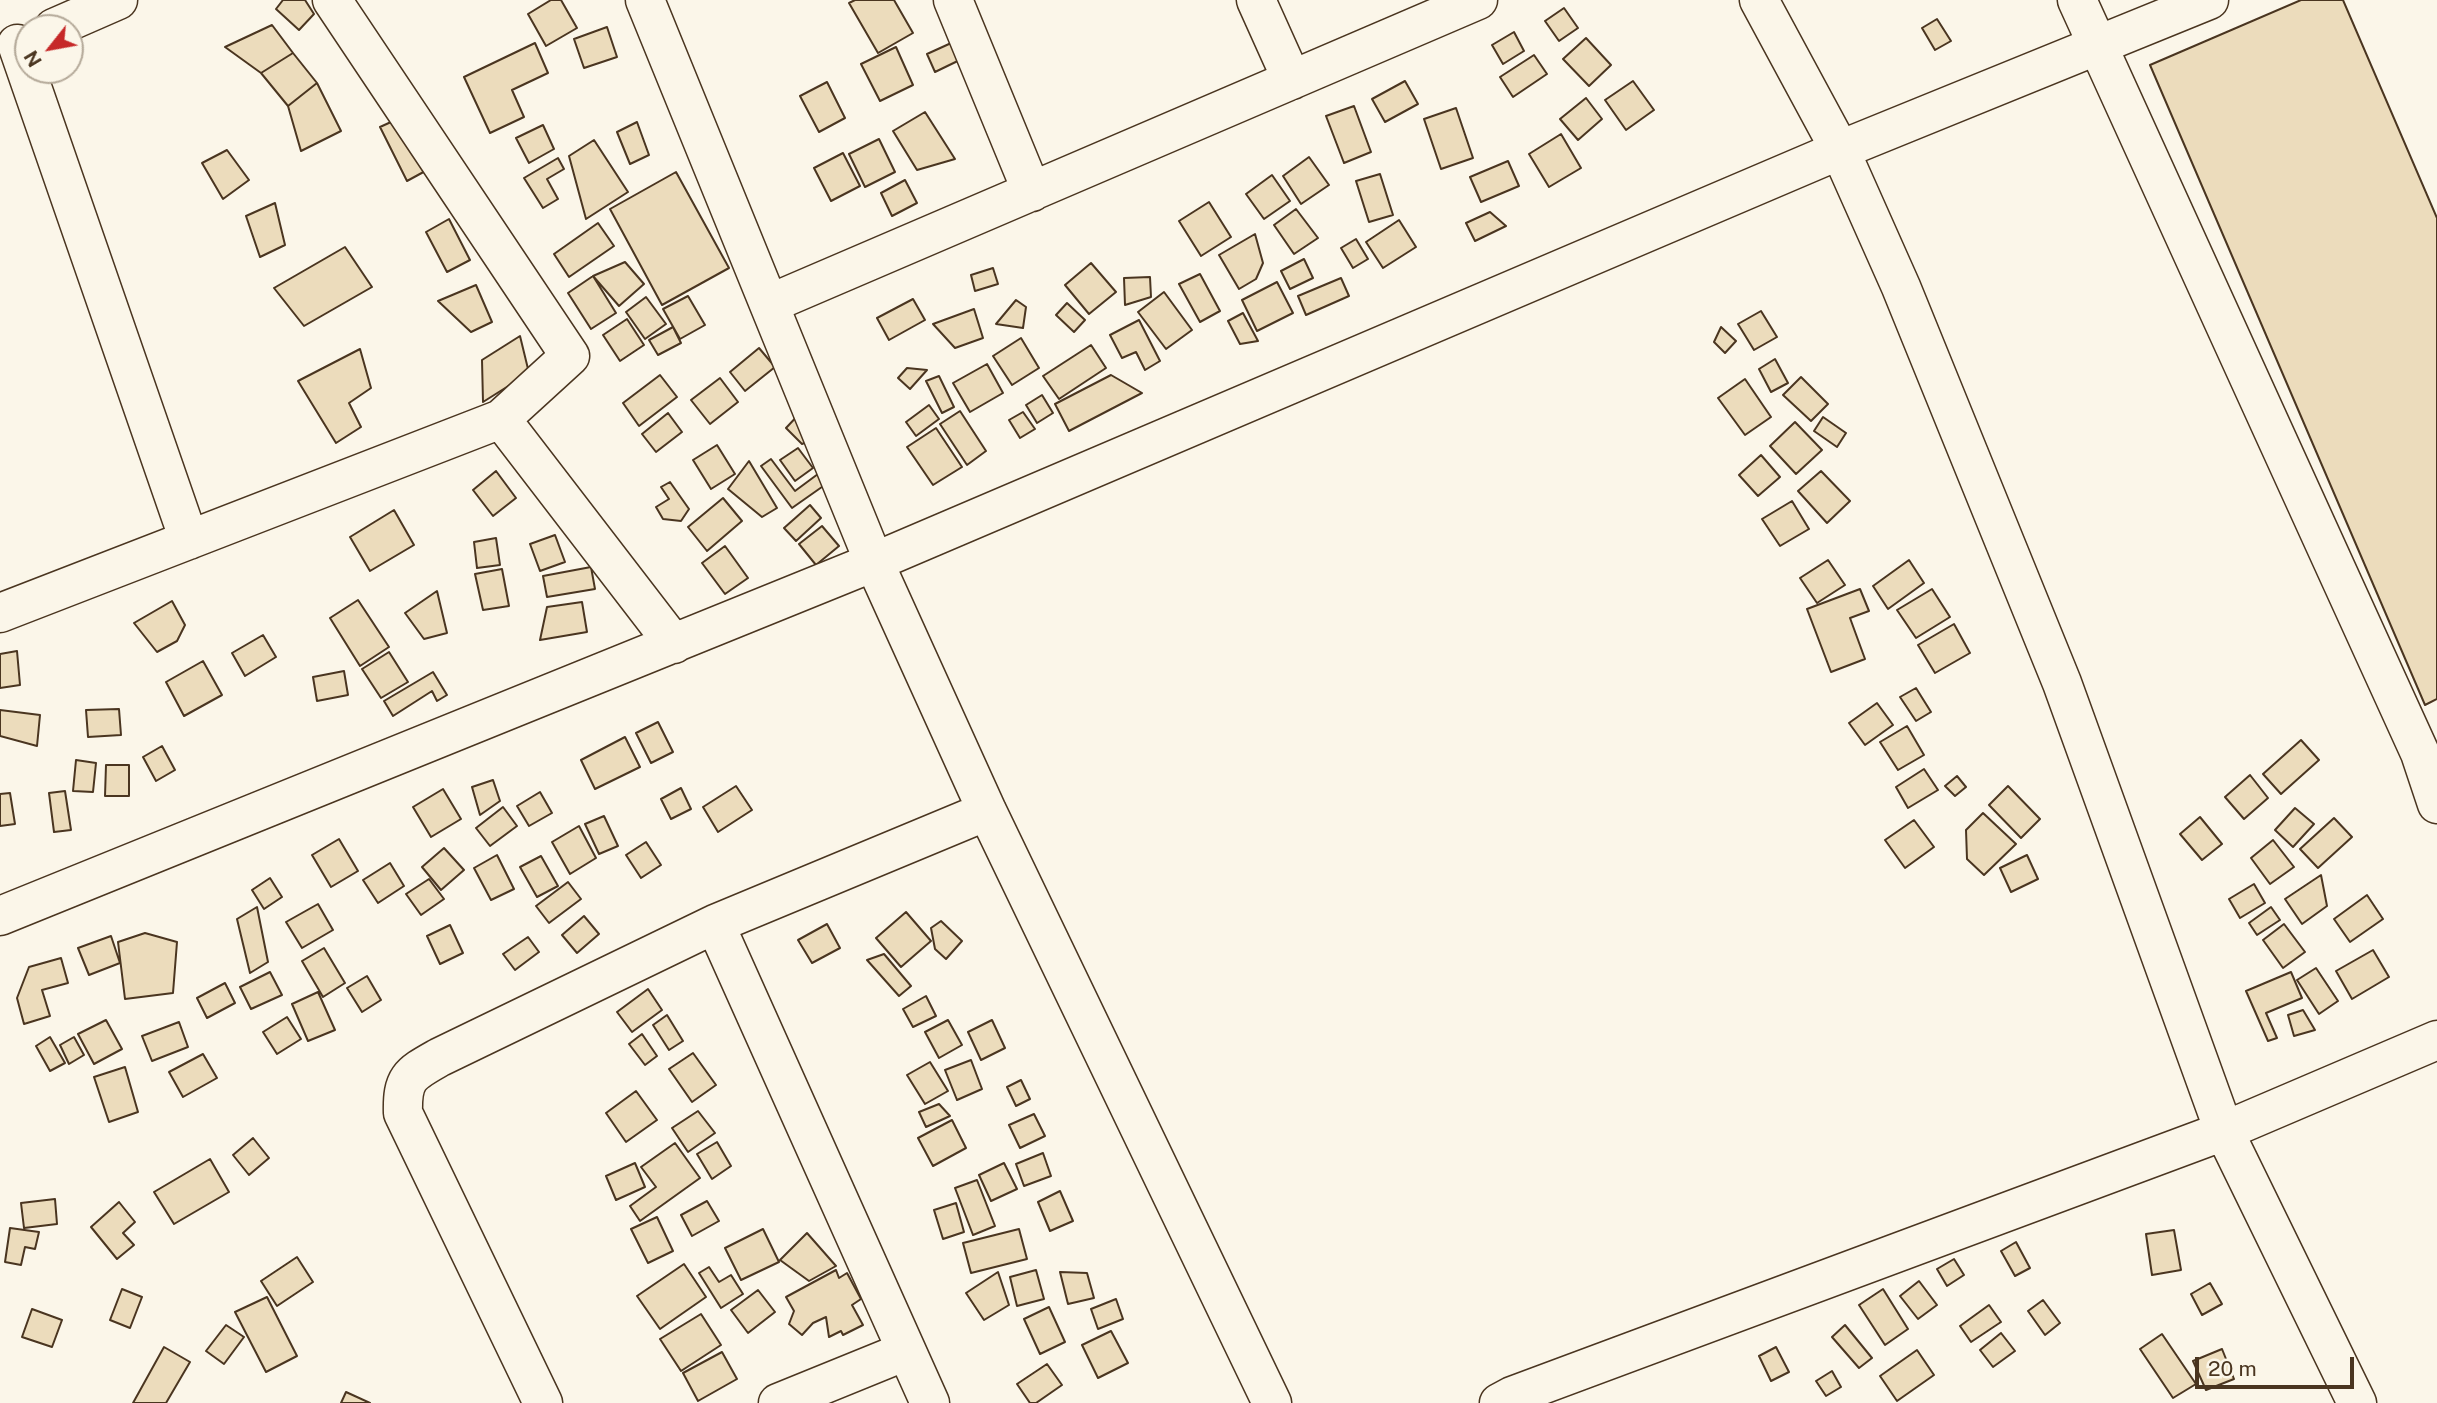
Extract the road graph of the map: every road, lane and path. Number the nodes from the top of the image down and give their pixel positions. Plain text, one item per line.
1 (118, 0) edge
2 (332, 0) edge
3 (645, 0) edge
4 (953, 0) edge
5 (1256, 0) edge
6 (1478, 0) edge
7 (1759, 0) edge
8 (2077, 0) edge
9 (2209, 0) edge
10 (84, 15) edge
11 (2097, 47) junction
12 (1292, 80) junction
13 (29, 84) edge
14 (1840, 150) junction
15 (1032, 192) junction
16 (769, 304) junction
17 (501, 419) junction
18 (189, 540) junction
19 (874, 562) junction
20 (0, 613) edge
21 (674, 644) junction
22 (2428, 750) edge
23 (2437, 804) edge
24 (987, 811) junction
25 (0, 916) edge
26 (715, 924) junction
27 (2437, 1040) edge
28 (2224, 1131) junction
29 (906, 1351) junction
30 (2347, 1400) edge
31 (1509, 1401) edge
32 (543, 1403) edge
33 (778, 1403) edge
34 (930, 1403) edge
35 (1272, 1403) edge

1 - 10 street
2 - 17 street
3 - 16 street
4 - 15 street
5 - 12 street
6 - 12 street
7 - 14 street
8 - 11 street
9 - 11 street
11 - 14 street
11 - 22 street
12 - 15 street
13 - 18 street
14 - 19 street
14 - 28 street
15 - 16 street
16 - 19 street
17 - 18 street
17 - 21 street
18 - 20 street
19 - 21 street
19 - 24 street
21 - 25 street
22 - 23 street
24 - 26 street
24 - 35 street
26 - 29 street
26 - 32 street
27 - 28 street
28 - 30 street
28 - 31 street
29 - 33 street
29 - 34 street

